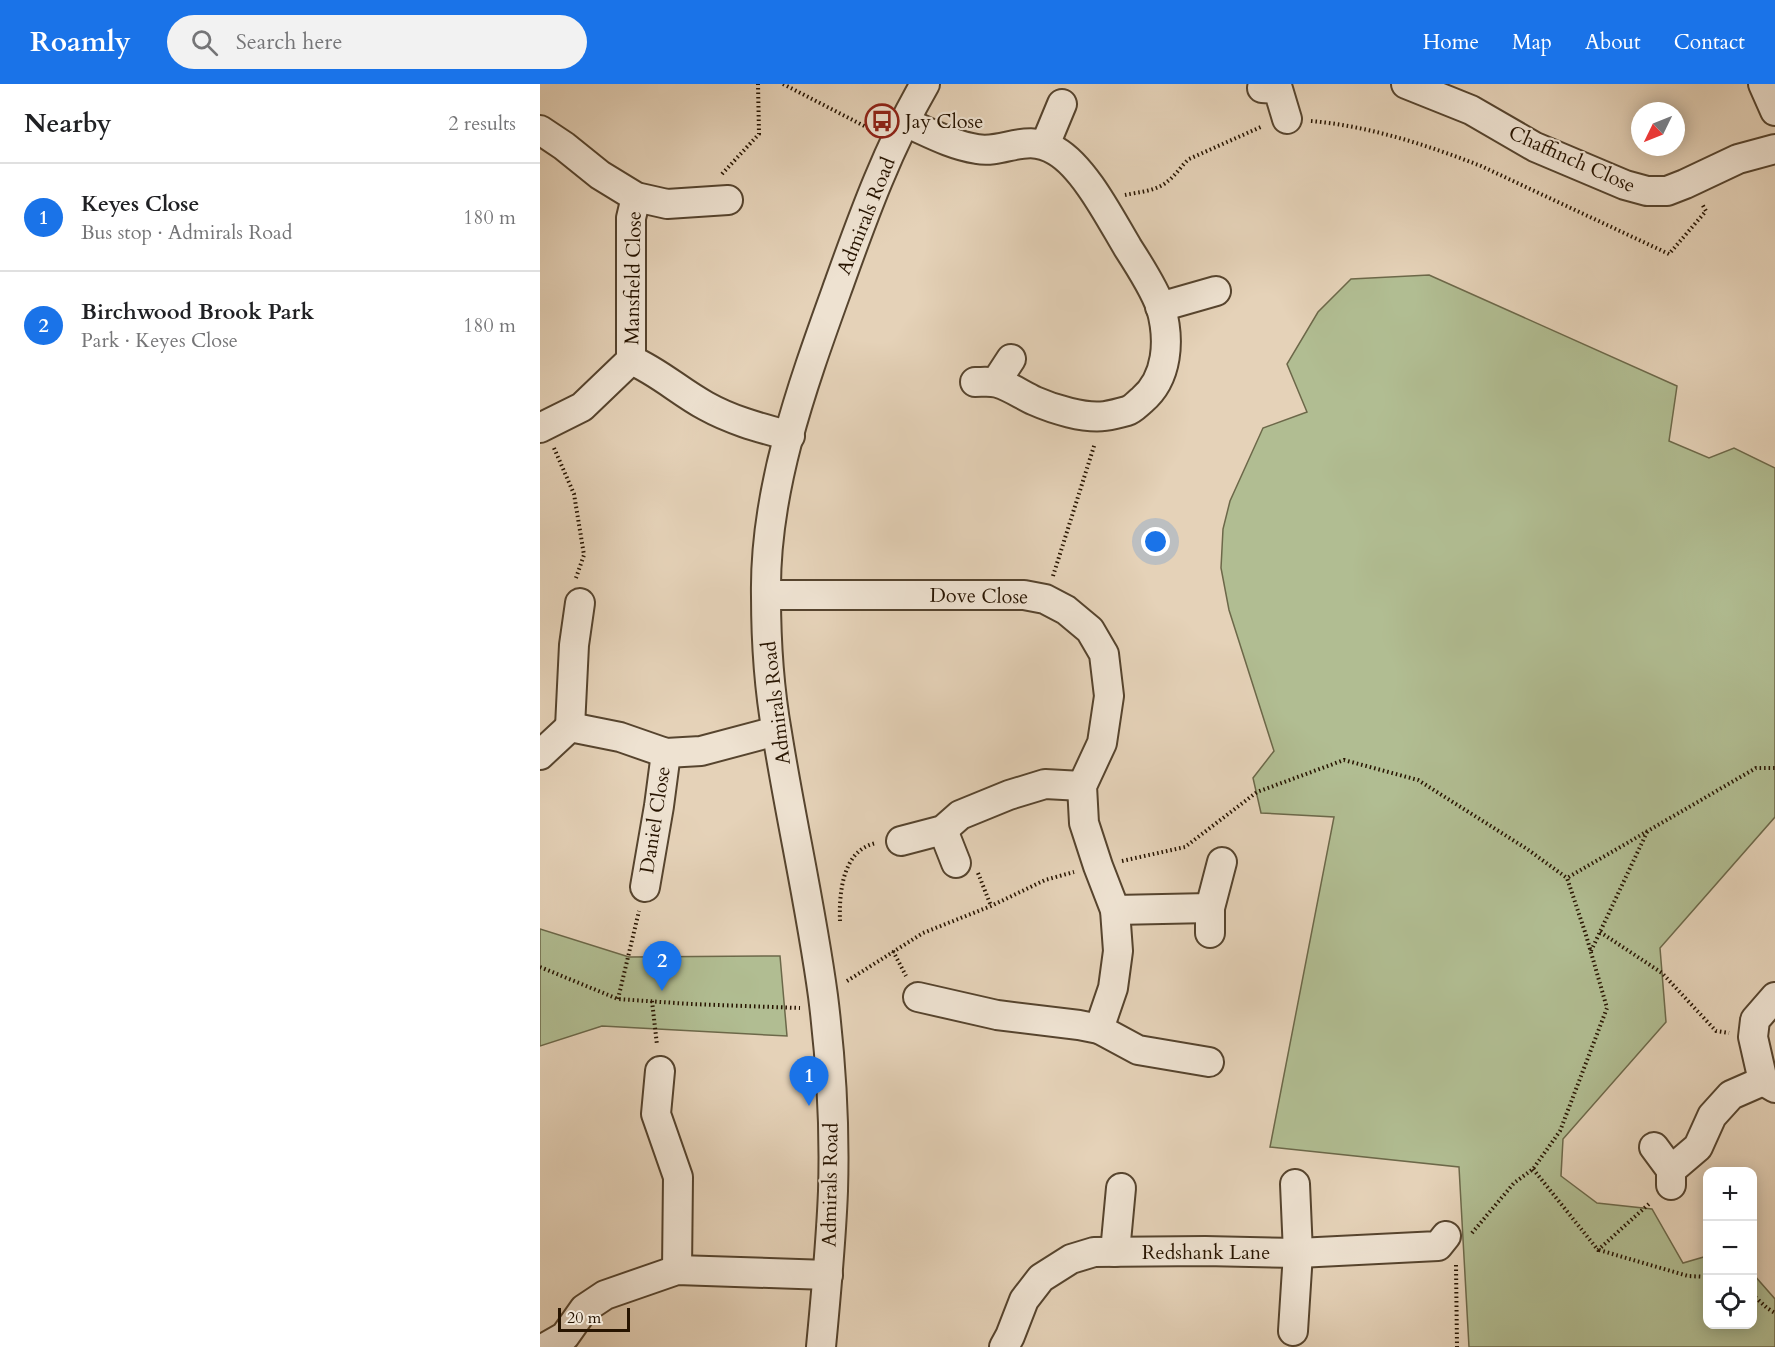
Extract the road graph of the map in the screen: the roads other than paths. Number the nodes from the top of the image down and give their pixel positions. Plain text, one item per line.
1 (925, 84) edge
2 (1406, 84) edge
3 (1275, 87) edge
4 (1062, 104) dead end
5 (1287, 118) road end
6 (540, 130) edge
7 (900, 133) junction
8 (1045, 145) junction
9 (1775, 149) edge
10 (636, 197) junction
11 (728, 200) dead end
12 (1216, 291) dead end
13 (1160, 307) junction
14 (631, 360) junction
15 (994, 374) dead end
16 (542, 427) edge
17 (790, 436) junction
18 (766, 595) junction
19 (584, 597) road end
20 (570, 727) junction
21 (776, 731) junction
22 (666, 753) junction
23 (540, 755) edge
24 (1082, 786) junction
25 (943, 830) junction
26 (901, 841) road end
27 (956, 862) dead end
28 (1222, 862) dead end
29 (645, 887) road end
30 (1115, 910) junction
31 (918, 997) dead end
32 (1775, 997) edge
33 (1099, 1029) junction
34 (1209, 1062) dead end
35 (660, 1071) road end
36 (1769, 1084) edge
37 (1666, 1167) road end
38 (1295, 1184) dead end
39 (1121, 1188) dead end
40 (1458, 1236) road end
41 (1115, 1252) junction
42 (1298, 1253) junction
43 (677, 1270) junction
44 (828, 1275) junction
45 (1293, 1331) dead end
46 (561, 1343) edge
47 (1015, 1344) edge
48 (821, 1347) edge

1 - 7 street, Admirals Road
2 - 9 street, Chaffinch Close
3 - 5 street
4 - 8 street
6 - 10 street, Mansfield Close
7 - 8 street
7 - 17 street, Admirals Road
8 - 13 street
10 - 11 street, Mansfield Close
10 - 14 street, Mansfield Close
12 - 13 street
13 - 15 street
14 - 16 street, Mansfield Close
14 - 17 street, Mansfield Close
17 - 18 street, Admirals Road
18 - 21 street, Admirals Road
18 - 24 street, Dove Close
19 - 20 street
20 - 22 street, Daniel Close
20 - 23 street
21 - 22 street, Daniel Close
21 - 44 street, Admirals Road
22 - 29 street, Daniel Close
24 - 25 street
24 - 30 street, Dove Close
25 - 26 street
25 - 27 street
28 - 30 street
30 - 33 street, Dove Close
31 - 33 street
32 - 36 street
33 - 34 street
35 - 43 street
36 - 37 street
38 - 42 street, Redshank Lane
39 - 41 street, Redshank Lane
40 - 42 street, Redshank Lane
41 - 42 street, Redshank Lane
41 - 47 street, Redshank Lane
42 - 45 street, Redshank Lane
43 - 44 street
43 - 46 street
44 - 48 street, Admirals Road

